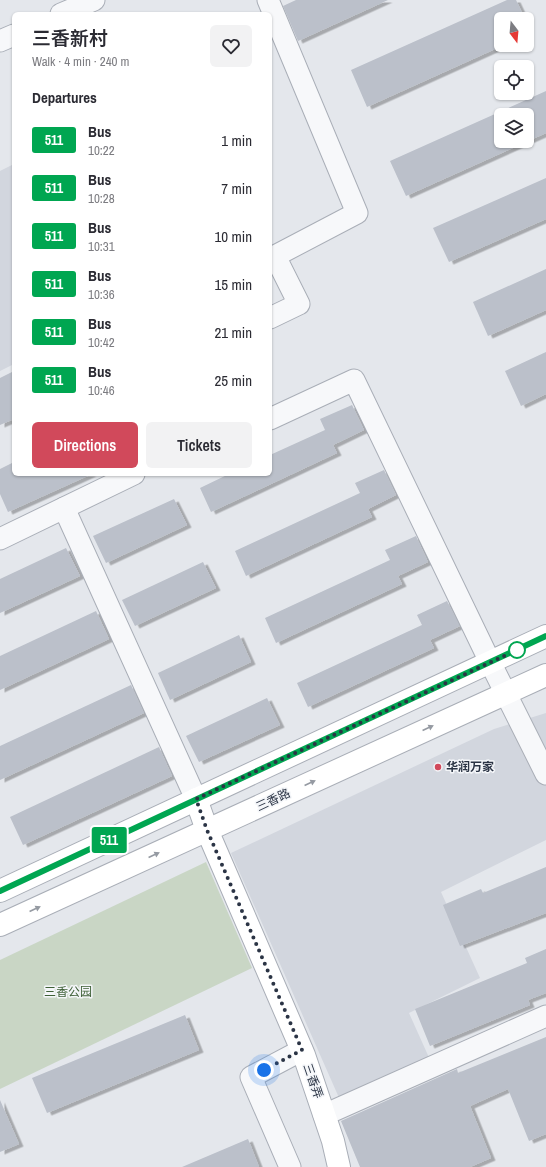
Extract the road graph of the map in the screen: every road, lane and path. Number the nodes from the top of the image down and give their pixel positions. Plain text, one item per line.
1 (94, 0) edge
2 (268, 0) edge
3 (66, 12) edge
4 (12, 36) edge
5 (0, 41) edge
6 (272, 317) edge
7 (272, 418) edge
8 (130, 476) edge
9 (64, 508) junction
10 (0, 539) edge
11 (546, 636) edge
12 (490, 662) junction
13 (546, 675) edge
14 (506, 693) junction
15 (546, 774) edge
16 (196, 799) junction
17 (207, 830) junction
18 (0, 891) edge
19 (0, 925) edge
20 (546, 1016) edge
21 (302, 1050) junction
22 (324, 1116) junction
23 (290, 1167) edge
24 (339, 1167) edge

1 - 3 street
2 - 6 street
4 - 5 street
7 - 12 street
8 - 9 street
9 - 10 street
9 - 16 street
11 - 12 main road
12 - 14 street
12 - 16 main road
13 - 14 main road, 三香路
14 - 15 street
17 -> 14 main road, 三香路
16 - 17 main road, 三香弄
16 - 18 main road
19 -> 17 main road, 三香路
17 - 21 main road, 三香弄
20 - 22 street
21 - 22 main road, 三香弄
21 - 23 street
22 - 24 main road, 三香弄

